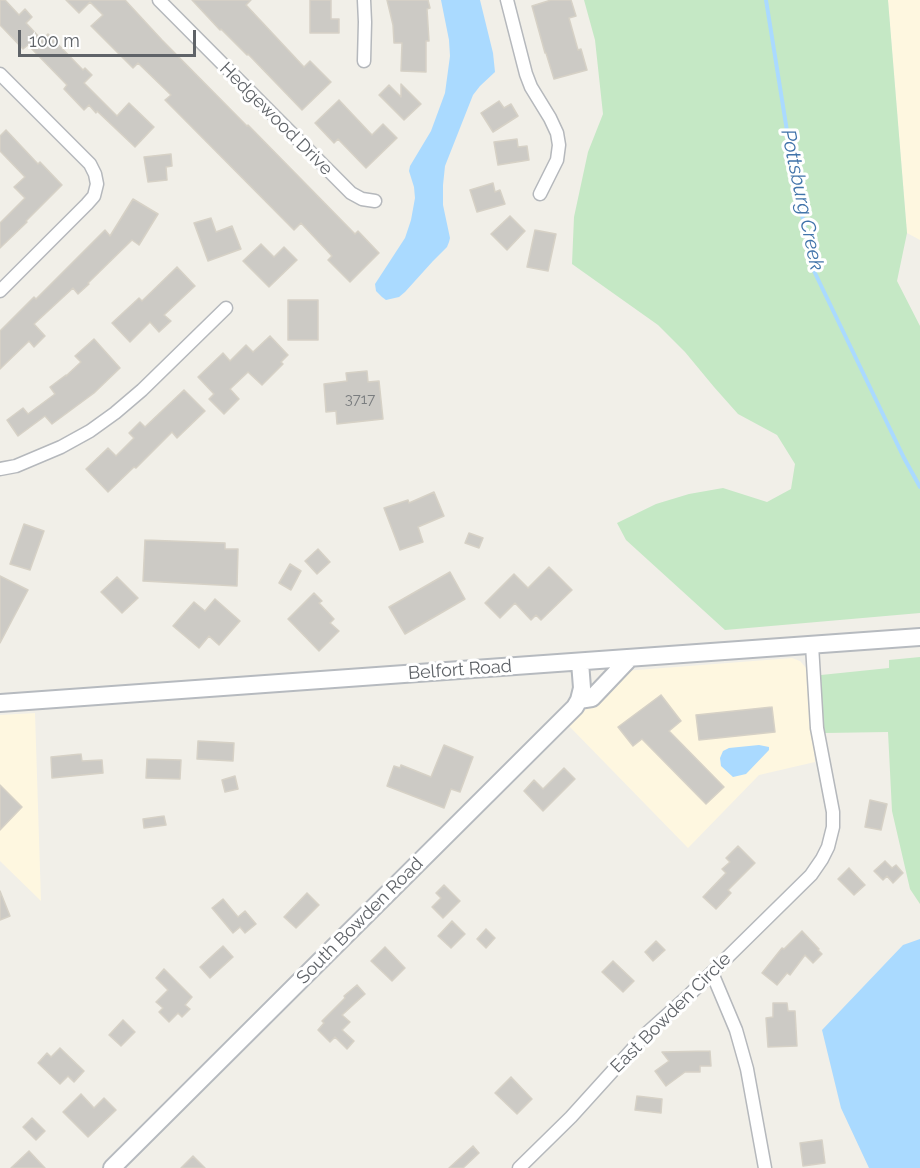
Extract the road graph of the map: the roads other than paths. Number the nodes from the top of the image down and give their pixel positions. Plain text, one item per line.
1 (159, 0) edge
2 (364, 0) edge
3 (507, 0) edge
4 (364, 61) dead end
5 (0, 74) edge
6 (540, 194) dead end
7 (375, 201) dead end
8 (0, 291) edge
9 (226, 308) dead end
10 (0, 469) edge
11 (920, 637) edge
12 (812, 645) junction
13 (630, 658) junction
14 (580, 662) junction
15 (579, 700) junction
16 (0, 703) edge
17 (711, 973) junction
18 (112, 1168) edge
19 (519, 1168) edge
20 (765, 1168) edge

1 - 7 street, Hedgewood Drive
2 - 4 street
3 - 6 street
5 - 8 street
9 - 10 street
11 - 12 main road, Belfort Road
12 - 13 main road, Belfort Road
12 - 17 street, East Bowden Circle
13 - 14 main road, Belfort Road
13 - 15 main road, South Bowden Road
14 - 15 main road
14 - 16 main road, Belfort Road
15 - 18 main road, South Bowden Road
17 - 19 street, East Bowden Circle
17 - 20 street

